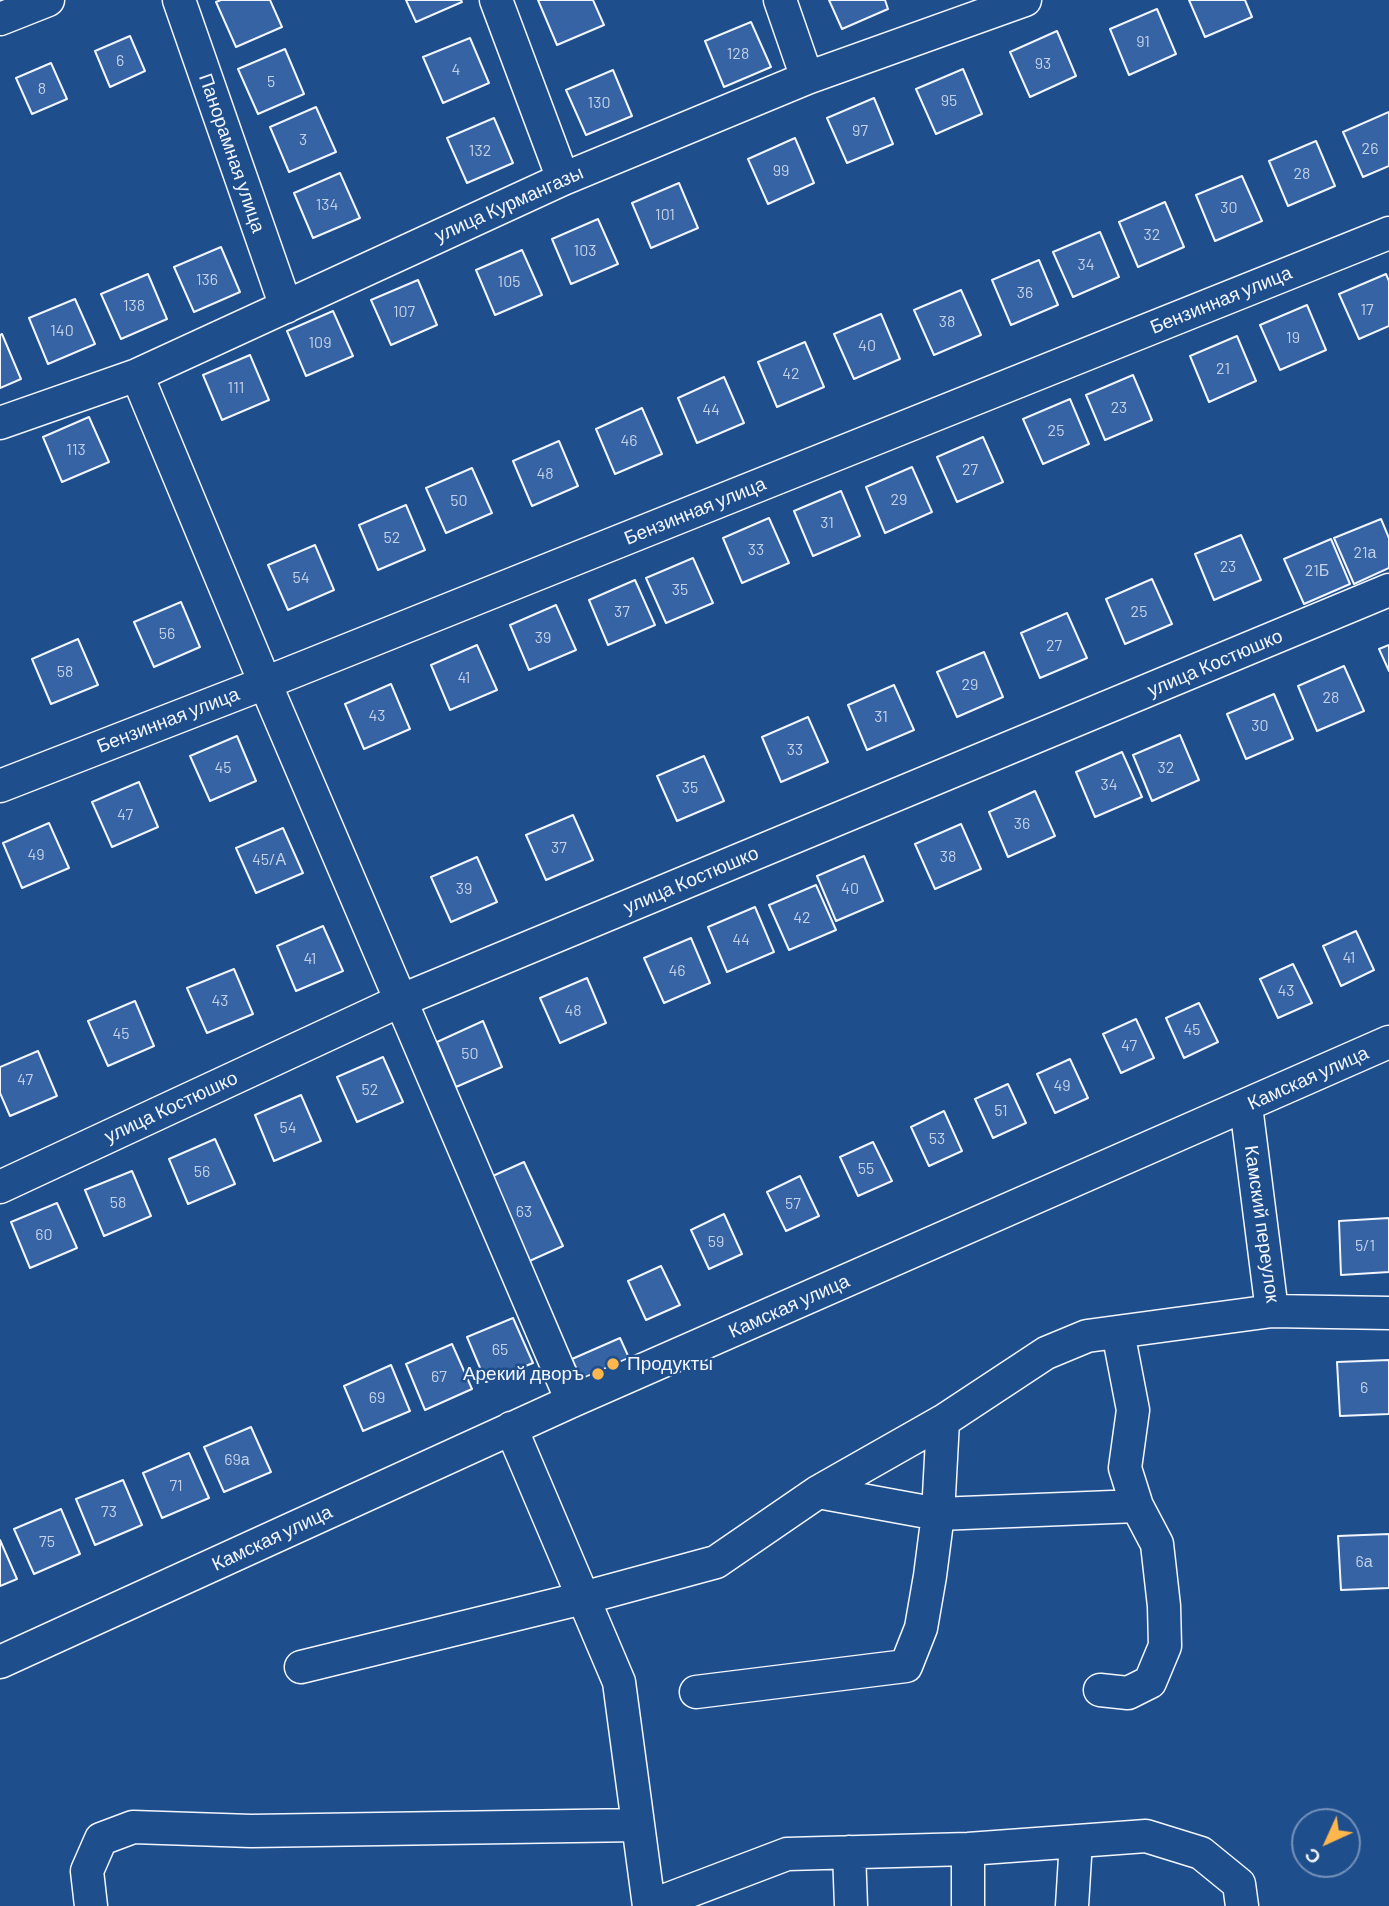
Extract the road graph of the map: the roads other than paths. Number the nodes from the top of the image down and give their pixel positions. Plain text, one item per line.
1 (48, 0) edge
2 (179, 0) edge
3 (496, 0) edge
4 (780, 0) edge
5 (1025, 0) edge
6 (0, 19) edge
7 (807, 78) junction
8 (563, 179) junction
9 (1389, 233) edge
10 (286, 307) junction
11 (137, 376) junction
12 (0, 424) edge
13 (1389, 590) edge
14 (265, 683) junction
15 (0, 786) edge
16 (402, 1000) junction
17 (1389, 1042) edge
18 (1246, 1106) junction
19 (0, 1187) edge
20 (1272, 1311) junction
21 (1389, 1313) edge
22 (1118, 1332) junction
23 (572, 1401) junction
24 (943, 1421) junction
25 (511, 1428) junction
26 (818, 1492) junction
27 (1137, 1506) junction
28 (938, 1514) junction
29 (583, 1598) junction
30 (0, 1662) edge
31 (302, 1667) dead end
32 (1100, 1690) dead end
33 (696, 1692) dead end
34 (638, 1825) junction
35 (1076, 1841) junction
36 (968, 1849) junction
37 (849, 1852) junction
38 (91, 1906) edge
39 (650, 1906) edge
40 (851, 1906) edge
41 (968, 1906) edge
42 (1072, 1906) edge
43 (1242, 1906) edge

1 - 6 street
2 - 10 street, Панорамная улица
3 - 8 street
4 - 7 street
5 - 7 street, улица Курмангазы
7 - 8 street, улица Курмангазы
8 - 10 street, улица Курмангазы
9 - 14 street, Бензинная улица
10 - 11 street, улица Курмангазы
11 - 12 street, улица Курмангазы
11 - 14 street
13 - 16 street, улица Костюшко
14 - 15 street, Бензинная улица
14 - 16 street
16 - 19 street, улица Костюшко
16 - 23 street
17 - 18 street, Камская улица
18 - 20 street, Камский переулок
18 - 23 street, Камская улица
20 - 21 street, Камский переулок
20 - 22 street
22 - 24 street
22 - 27 street
23 - 25 street, Камская улица
24 - 26 street
24 - 28 street
25 - 29 street
25 - 30 street, Камская улица
26 - 28 street
26 - 29 street
27 - 28 street
27 - 32 street
28 - 33 street
29 - 31 street
29 - 34 street
34 - 38 street
34 - 39 street
35 - 36 street
35 - 42 street
35 - 43 street
36 - 37 street
36 - 41 street
37 - 39 street
37 - 40 street

